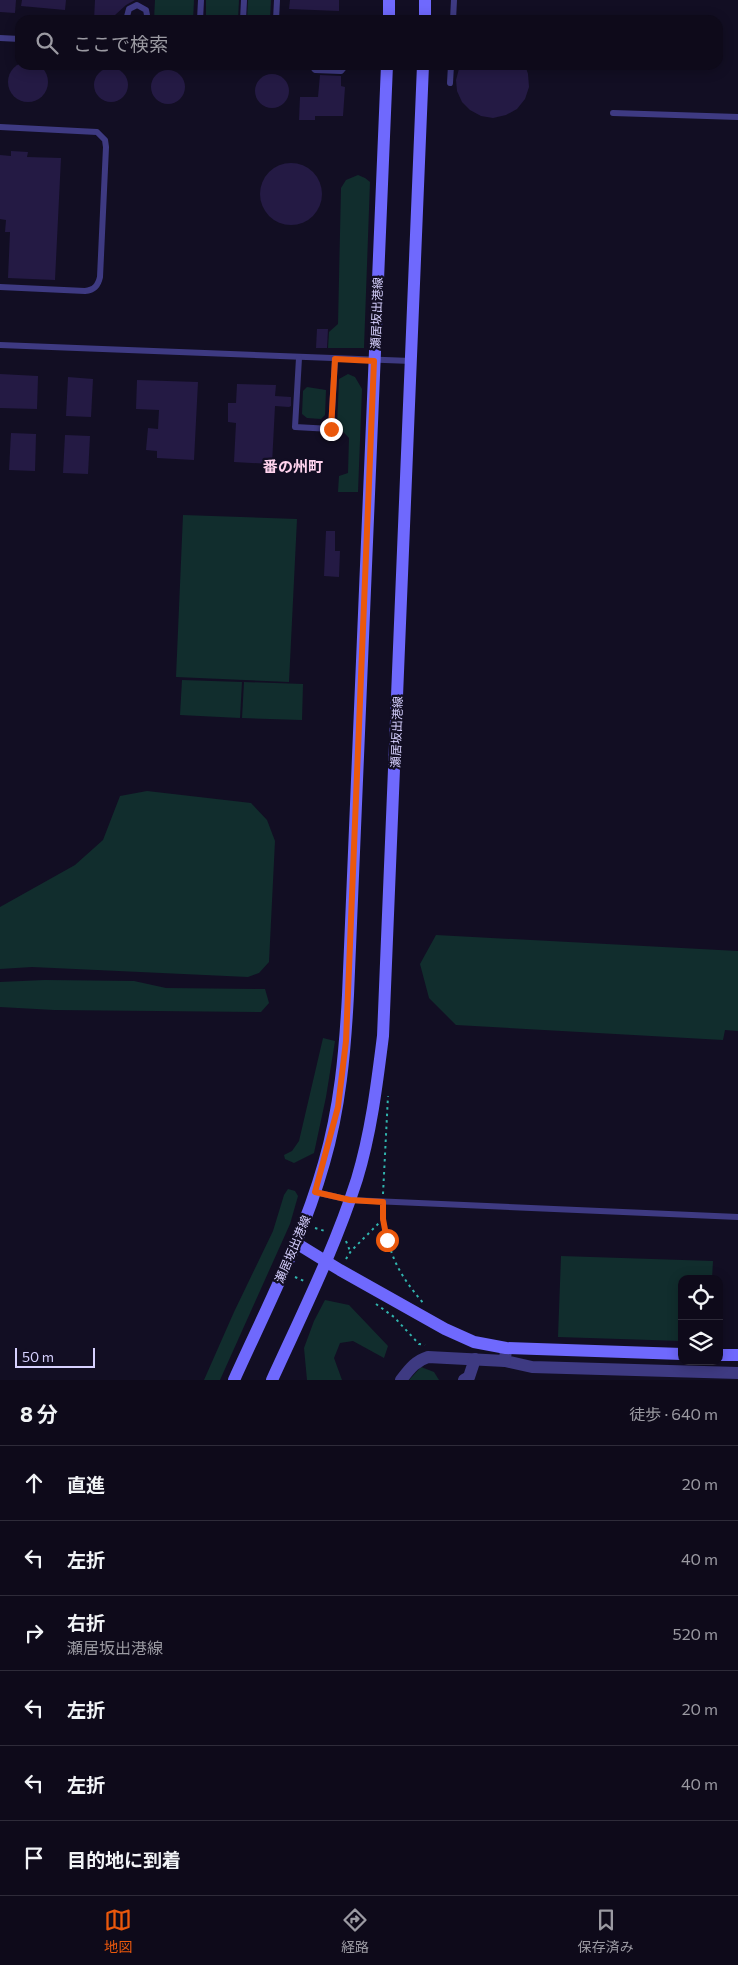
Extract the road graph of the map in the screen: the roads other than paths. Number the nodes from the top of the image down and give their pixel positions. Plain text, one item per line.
1 (201, 0) edge
2 (244, 0) edge
3 (277, 0) edge
4 (389, 0) edge
5 (425, 0) edge
6 (454, 0) edge
7 (127, 15) edge
8 (147, 15) edge
9 (200, 15) edge
10 (243, 15) edge
11 (276, 15) edge
12 (389, 15) edge
13 (424, 15) edge
14 (453, 15) edge
15 (0, 38) edge
16 (15, 39) edge
17 (315, 70) edge
18 (342, 70) edge
19 (387, 70) edge
20 (423, 70) edge
21 (451, 70) edge
22 (450, 84) dead end
23 (612, 113) dead end
24 (738, 118) edge
25 (0, 127) edge
26 (0, 287) edge
27 (0, 345) edge
28 (299, 358) junction
29 (335, 359) junction
30 (374, 361) junction
31 (411, 361) junction
32 (315, 1192) junction
33 (350, 1200) junction
34 (738, 1216) edge
35 (296, 1243) junction
36 (326, 1262) junction
37 (506, 1348) junction
38 (678, 1354) edge
39 (723, 1355) edge
40 (738, 1355) edge
41 (475, 1359) junction
42 (505, 1362) junction
43 (708, 1372) edge
44 (738, 1373) edge
45 (661, 1375) edge
46 (234, 1380) edge
47 (272, 1380) edge
48 (401, 1380) edge
49 (464, 1380) edge

1 - 9 lane
2 - 10 lane
3 - 11 lane
4 - 12 main road
5 - 13 main road
6 - 14 lane
7 - 8 lane
15 - 16 lane
17 - 18 lane
19 - 30 main road, 瀬居坂出港線
20 - 31 main road, 瀬居坂出港線
21 - 22 lane
23 - 24 lane
25 - 26 lane
27 - 28 lane
28 - 29 lane
28 - 29 lane
29 - 30 lane
30 - 31 lane
30 - 32 main road, 瀬居坂出港線
31 - 33 main road, 瀬居坂出港線
32 - 33 lane
32 - 35 main road, 瀬居坂出港線
33 - 34 lane
33 - 36 main road, 瀬居坂出港線
35 - 36 main road
35 - 46 main road, 瀬居坂出港線
36 - 37 main road
36 - 47 main road, 瀬居坂出港線
37 - 38 main road
37 - 42 street
39 - 40 main road
41 - 42 street
41 - 48 street
41 - 49 street
42 - 45 street
43 - 44 street
43 - 45 street

